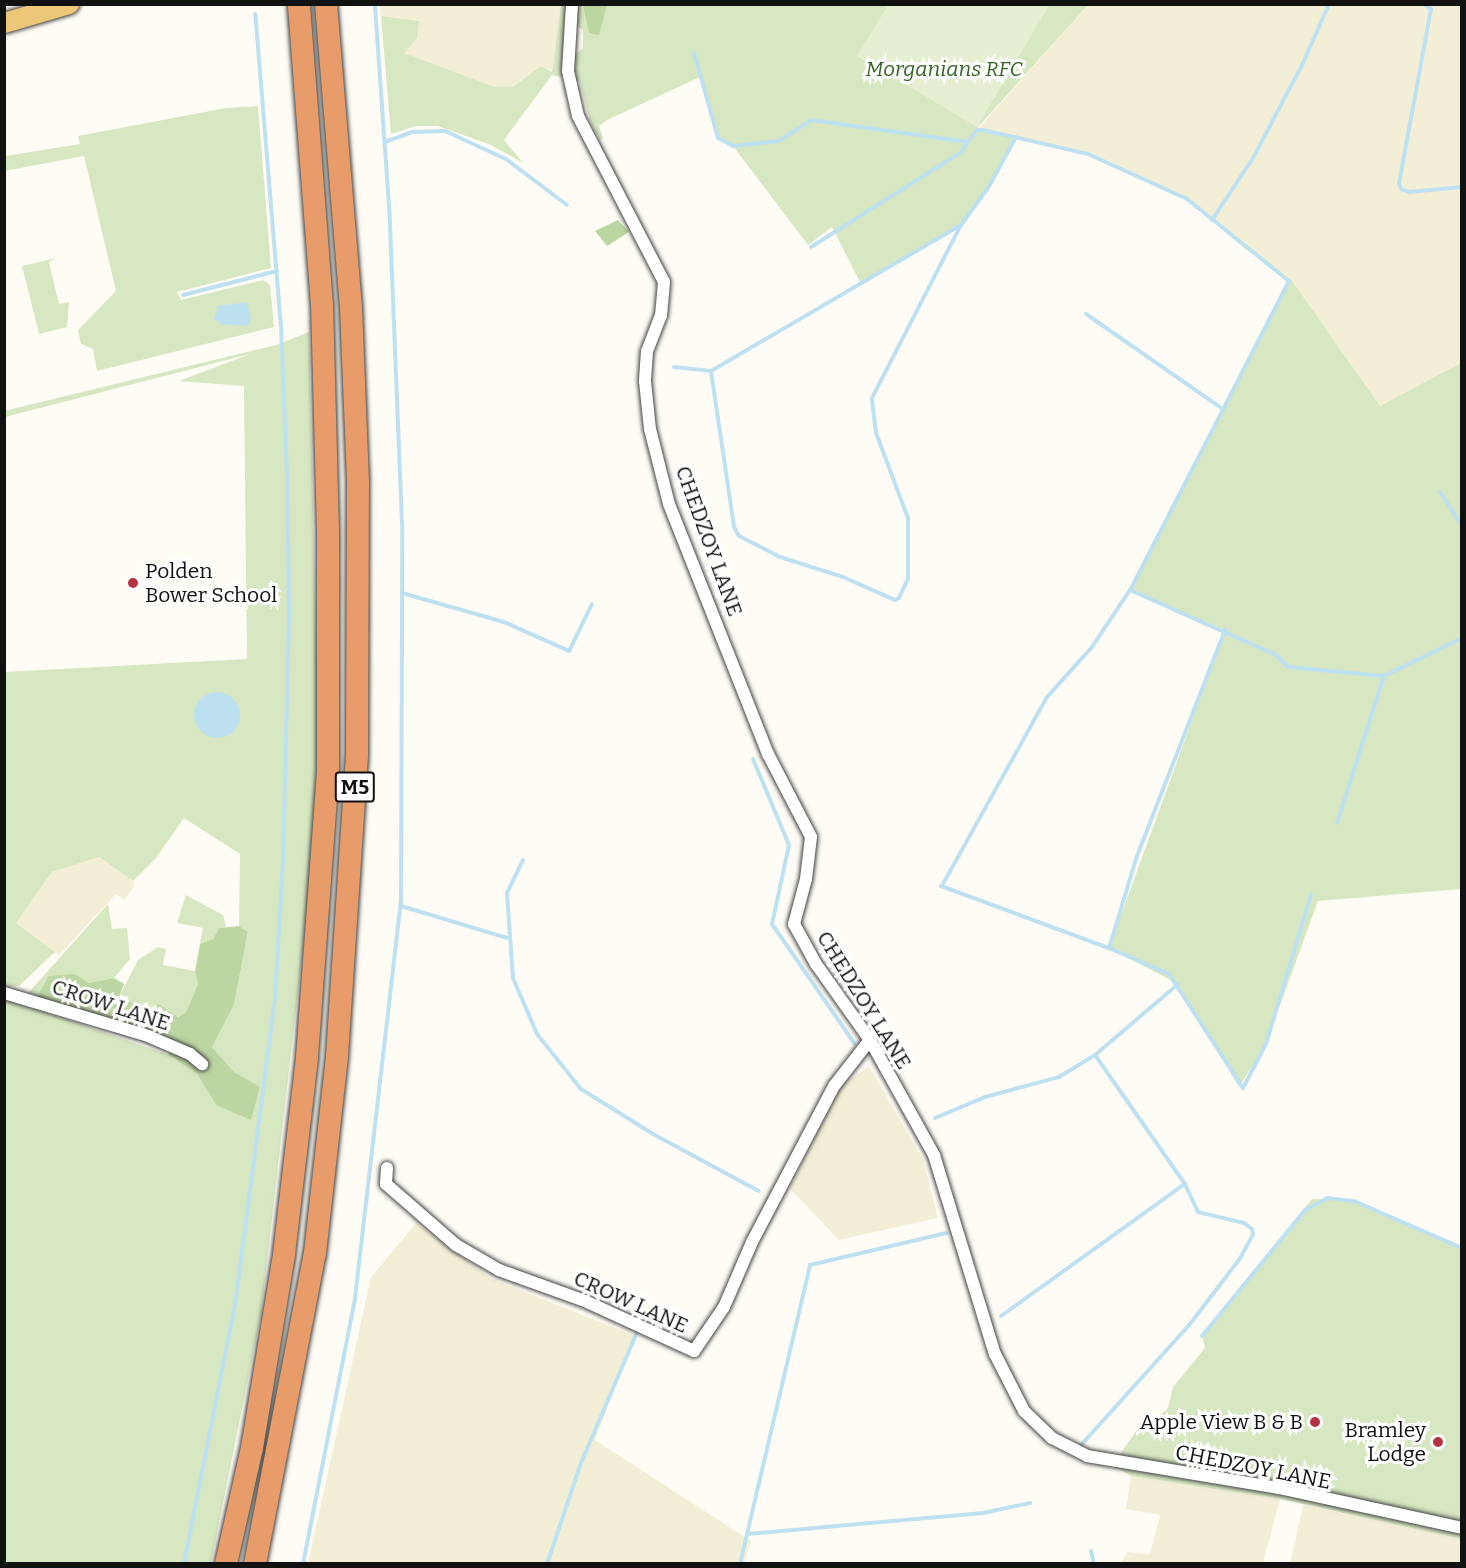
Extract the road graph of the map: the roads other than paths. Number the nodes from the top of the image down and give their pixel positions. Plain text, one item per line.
1 (69, 4) edge
2 (299, 4) edge
3 (326, 4) edge
4 (572, 4) edge
5 (4, 23) edge
6 (4, 993) edge
7 (870, 1040) junction
8 (201, 1064) dead end
9 (387, 1168) dead end
10 (1461, 1528) edge
11 (226, 1563) edge
12 (255, 1563) edge

1 - 5 main road
2 - 11 highway, M5
3 - 12 highway, M5
4 - 7 street, CHEDZOY LANE
6 - 8 street, CROW LANE
7 - 9 street, CROW LANE
7 - 10 street, CHEDZOY LANE

